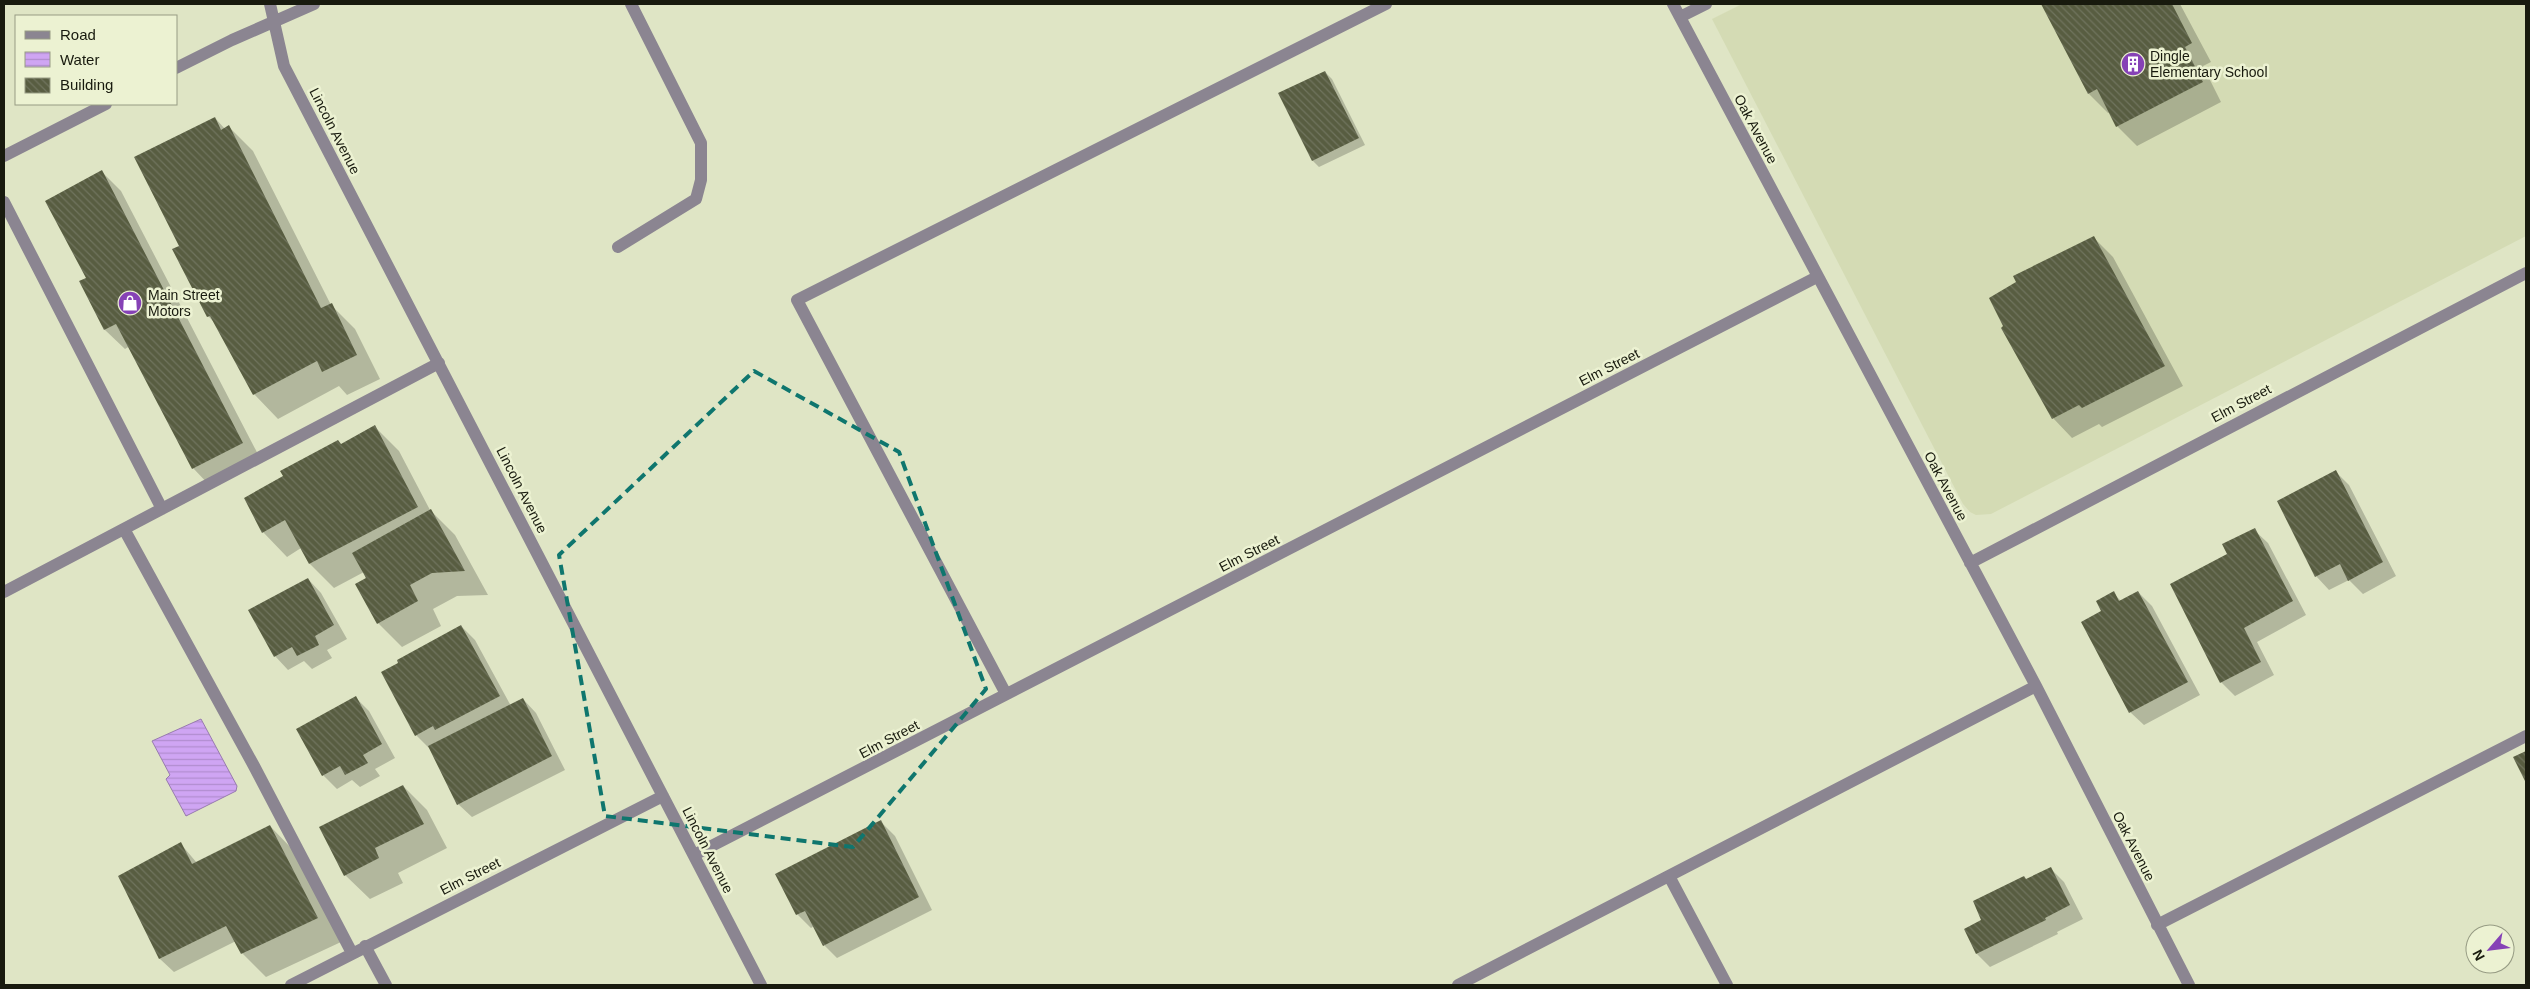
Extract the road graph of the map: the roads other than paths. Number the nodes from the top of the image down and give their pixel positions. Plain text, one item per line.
1 (270, 4) edge
2 (314, 4) edge
3 (631, 4) edge
4 (1386, 4) edge
5 (1673, 4) edge
6 (1706, 4) edge
7 (1680, 17) junction
8 (274, 21) junction
9 (178, 67) edge
10 (104, 105) edge
11 (4, 156) edge
12 (4, 202) edge
13 (618, 247) dead end
14 (2526, 273) edge
15 (1817, 277) junction
16 (439, 364) junction
17 (162, 509) junction
18 (124, 529) junction
19 (1970, 563) junction
20 (4, 592) edge
21 (2036, 686) junction
22 (1006, 694) junction
23 (2526, 736) edge
24 (663, 796) junction
25 (694, 855) junction
26 (1669, 876) junction
27 (2157, 925) junction
28 (365, 946) junction
29 (352, 953) junction
30 (290, 985) edge
31 (386, 985) edge
32 (762, 985) edge
33 (1458, 985) edge
34 (1727, 985) edge
35 (2189, 985) edge

1 - 8 street, Lincoln Avenue
2 - 8 street
3 - 13 street
4 - 22 street
5 - 7 street, Oak Avenue
6 - 7 street
7 - 15 street, Oak Avenue
8 - 9 street
8 - 16 street, Lincoln Avenue
10 - 11 street
12 - 17 street
14 - 19 street, Elm Street
15 - 19 street, Oak Avenue
15 - 22 street, Elm Street
16 - 17 street
16 - 24 street, Lincoln Avenue
17 - 18 street
18 - 20 street
18 - 29 street
19 - 21 street, Oak Avenue
21 - 26 street
21 - 27 street, Oak Avenue
22 - 25 street, Elm Street
23 - 27 street
24 - 25 street, Lincoln Avenue
24 - 28 street, Elm Street
25 - 32 street, Lincoln Avenue
26 - 33 street
26 - 34 street
27 - 35 street, Oak Avenue
28 - 29 street, Elm Street
28 - 31 street
29 - 30 street, Elm Street

